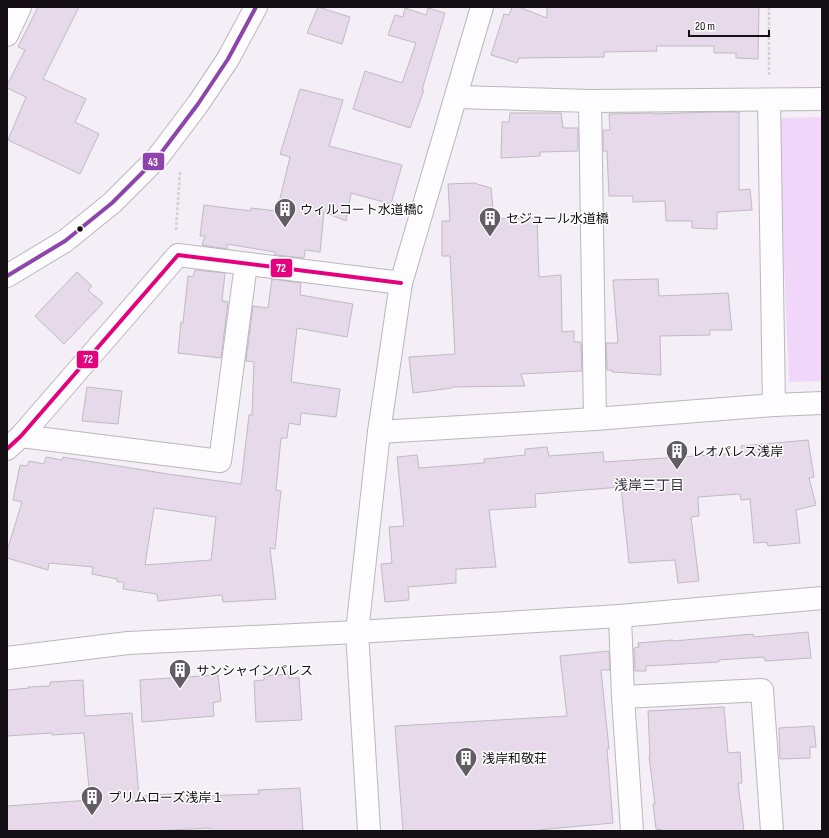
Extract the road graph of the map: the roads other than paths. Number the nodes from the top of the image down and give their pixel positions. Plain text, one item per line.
1 (20, 7) edge
2 (256, 7) edge
3 (482, 7) edge
4 (7, 35) edge
5 (456, 97) junction
6 (822, 99) edge
7 (770, 100) junction
8 (590, 101) junction
9 (246, 264) junction
10 (7, 276) edge
11 (401, 283) junction
12 (822, 403) edge
13 (774, 405) junction
14 (595, 419) junction
15 (379, 432) junction
16 (14, 442) edge
17 (822, 598) edge
18 (620, 616) junction
19 (357, 632) junction
20 (7, 658) edge
21 (623, 697) junction
22 (369, 831) edge
23 (632, 831) edge
24 (772, 831) edge

1 - 4 street
2 - 10 street
3 - 5 street
5 - 8 street
5 - 11 street
6 - 7 street
7 - 8 street
7 - 13 street
8 - 14 street
9 - 11 street
9 - 16 street
9 - 16 street
11 - 15 street
12 - 13 street
13 - 14 street
14 - 15 street
15 - 19 street
17 - 18 street
18 - 19 street
18 - 21 street
19 - 20 street
19 - 22 street
21 - 23 street
21 - 24 street

